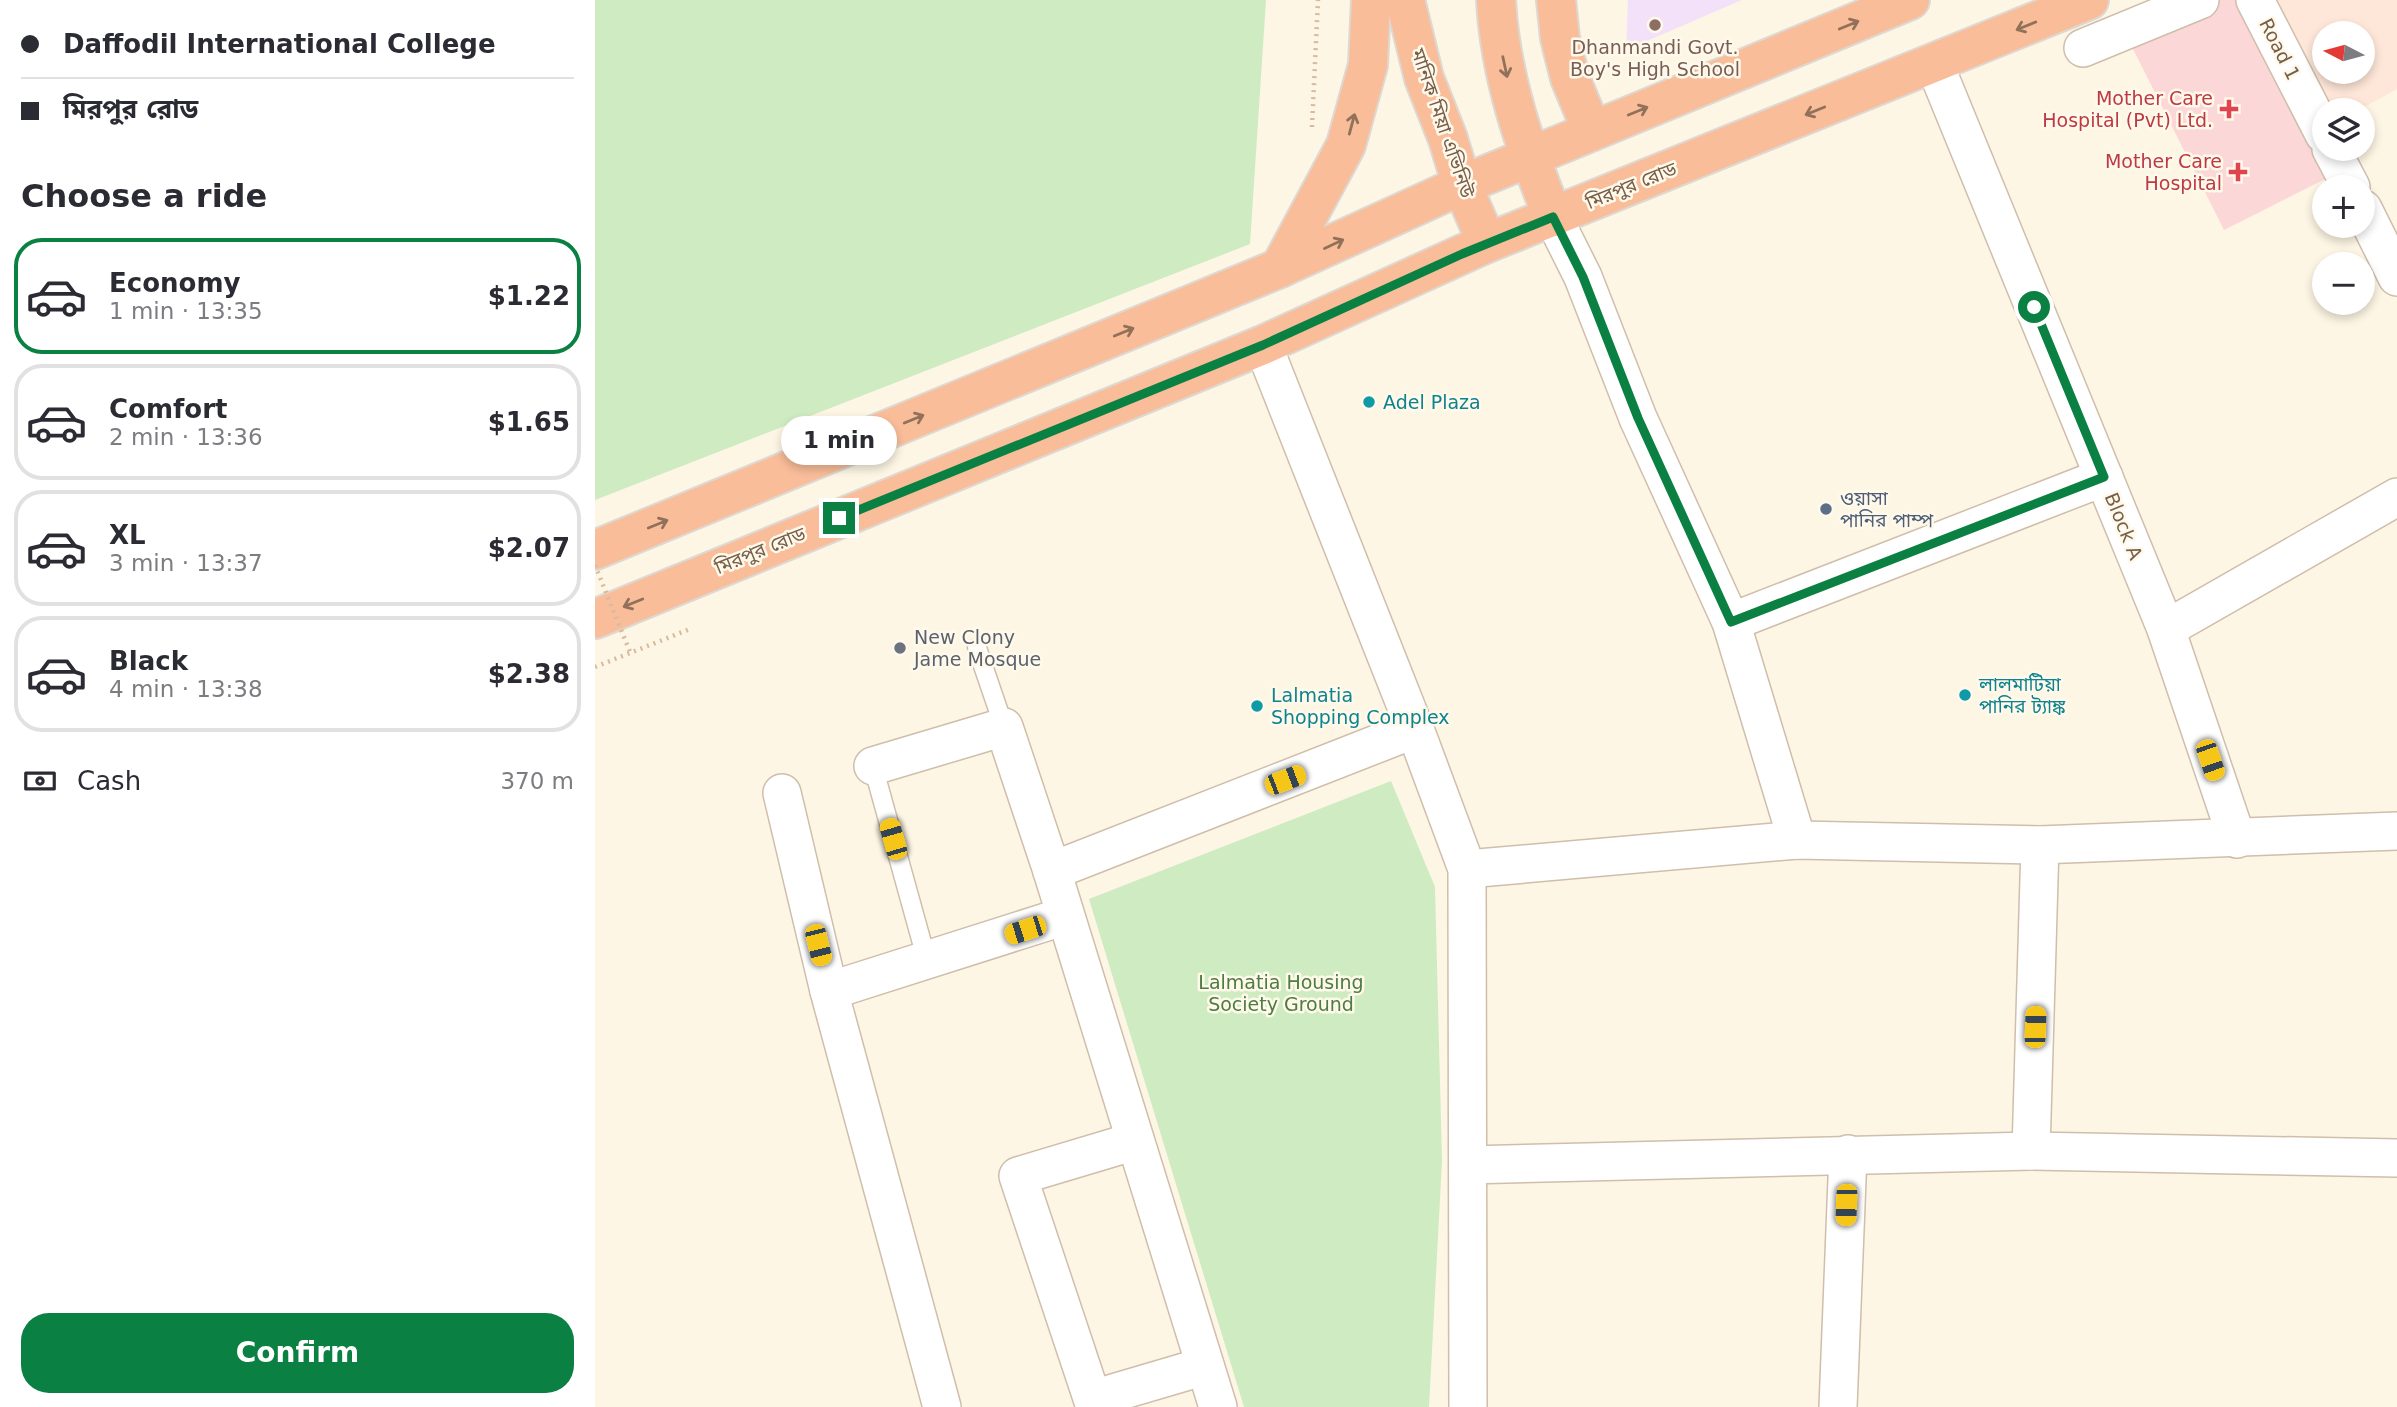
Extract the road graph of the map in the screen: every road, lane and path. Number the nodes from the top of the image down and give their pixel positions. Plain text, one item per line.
1 (1318, 0) edge
2 (1371, 0) edge
3 (1405, 0) edge
4 (1496, 0) edge
5 (1556, 0) edge
6 (1910, 0) edge
7 (2089, 0) edge
8 (2200, 0) edge
9 (2255, 0) edge
10 (2140, 11) edge
11 (2083, 48) dead end
12 (1934, 63) junction
13 (2312, 111) edge
14 (1312, 128) dead end
15 (1591, 131) junction
16 (1529, 157) junction
17 (1462, 185) junction
18 (1553, 217) junction
19 (2375, 233) edge
20 (1487, 243) junction
21 (1280, 268) junction
22 (2397, 277) edge
23 (1263, 345) junction
24 (2104, 477) junction
25 (2397, 497) edge
26 (595, 550) edge
27 (595, 565) edge
28 (595, 619) edge
29 (1731, 622) junction
30 (690, 629) dead end
31 (2166, 629) junction
32 (977, 648) dead end
33 (630, 652) junction
34 (595, 667) edge
35 (1005, 727) junction
36 (1415, 729) junction
37 (873, 766) joint
38 (782, 793) dead end
39 (2397, 831) edge
40 (2237, 839) junction
41 (1797, 840) junction
42 (2040, 845) junction
43 (1467, 869) junction
44 (1052, 871) junction
45 (1065, 916) junction
46 (927, 961) junction
47 (829, 991) junction
48 (1135, 1141) junction
49 (2031, 1151) junction
50 (1848, 1154) junction
51 (2397, 1158) edge
52 (1468, 1165) junction
53 (1205, 1366) junction
54 (1094, 1403) edge
55 (942, 1407) edge
56 (1218, 1407) edge
57 (1468, 1407) edge
58 (1838, 1407) edge

1 - 14 path
21 -> 2 highway
3 - 17 highway, মানিক মিয়া এভিনিউ
4 -> 16 highway
5 - 15 highway
15 -> 6 highway
7 -> 12 highway, মিরপুর রোড
8 - 10 street
9 - 13 street, Road 1
10 - 11 street
12 -> 18 highway, মিরপুর রোড
12 - 24 street, Block A
15 - 16 highway
16 - 17 highway
16 - 18 highway
17 - 20 highway, মানিক মিয়া এভিনিউ
21 -> 17 highway
18 - 20 highway, মিরপুর রোড
18 - 29 street
19 - 22 street
20 - 23 highway, মিরপুর রোড
26 -> 21 highway
23 -> 28 highway, মিরপুর রোড
23 - 36 street
24 - 29 street
24 - 31 street, Block A
25 - 31 street
27 - 33 path, bridge
29 - 41 street
30 - 33 path
31 - 40 street, Block A
32 - 35 lane
33 - 34 path
35 - 37 street
35 - 44 street
36 - 43 street
36 - 44 street
37 - 46 lane
38 - 47 street
39 - 40 street
40 - 42 street
41 - 42 street
41 - 43 street
42 - 49 street
43 - 52 street
44 - 45 street
45 - 46 street
45 - 48 street
46 - 47 street
47 - 55 street
48 - 53 street
48 - 54 street
49 - 50 street
49 - 51 street
50 - 52 street
50 - 58 street
52 - 57 street
53 - 54 street
53 - 56 street

